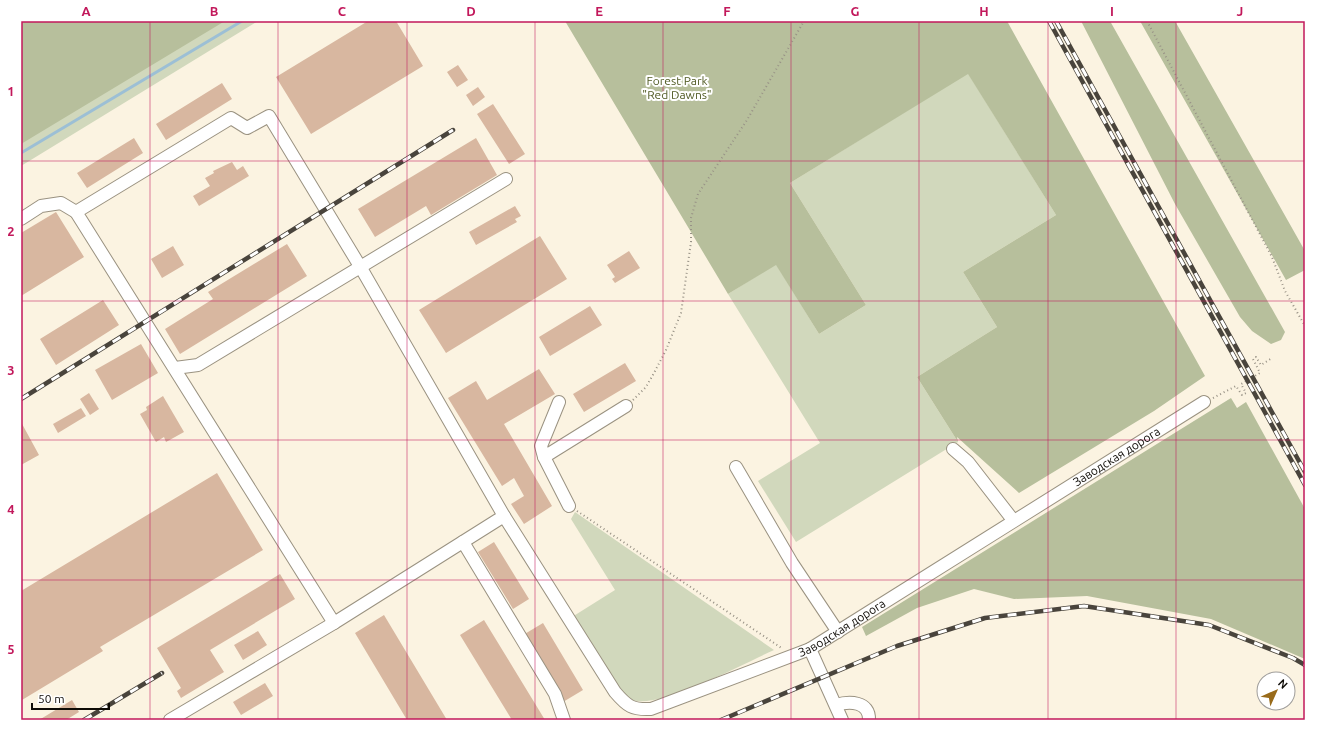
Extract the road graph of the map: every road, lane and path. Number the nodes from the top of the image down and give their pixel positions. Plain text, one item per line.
1 (804, 21) edge
2 (1147, 21) edge
3 (506, 179) dead end
4 (76, 212) junction
5 (21, 219) edge
6 (361, 268) junction
7 (1305, 326) edge
8 (1272, 358) dead end
9 (174, 368) junction
10 (1208, 400) joint
11 (559, 402) dead end
12 (626, 406) joint
13 (953, 449) dead end
14 (544, 457) junction
15 (736, 467) dead end
16 (569, 506) joint
17 (504, 516) junction
18 (1013, 520) junction
19 (462, 542) junction
20 (334, 623) junction
21 (838, 632) junction
22 (810, 648) junction
23 (794, 656) junction
24 (836, 705) junction
25 (170, 720) edge
26 (564, 720) edge
27 (842, 720) edge
28 (869, 720) edge

1 - 12 path
2 - 7 path
3 - 6 street
4 - 5 street
4 - 6 street, Заводская дорога
4 - 9 street
6 - 9 street
6 - 17 street, Заводская дорога
8 - 10 path
9 - 20 street
10 - 18 street, Заводская дорога
11 - 14 street
12 - 14 street
13 - 18 street
14 - 16 street
15 - 21 street
16 - 23 path
17 - 19 street
17 - 23 street, Заводская дорога
18 - 21 street, Заводская дорога
19 - 20 street
19 - 26 street
20 - 25 street
21 - 22 street, Заводская дорога
22 - 23 street, Заводская дорога
22 - 24 street
24 - 27 street
24 - 28 street

